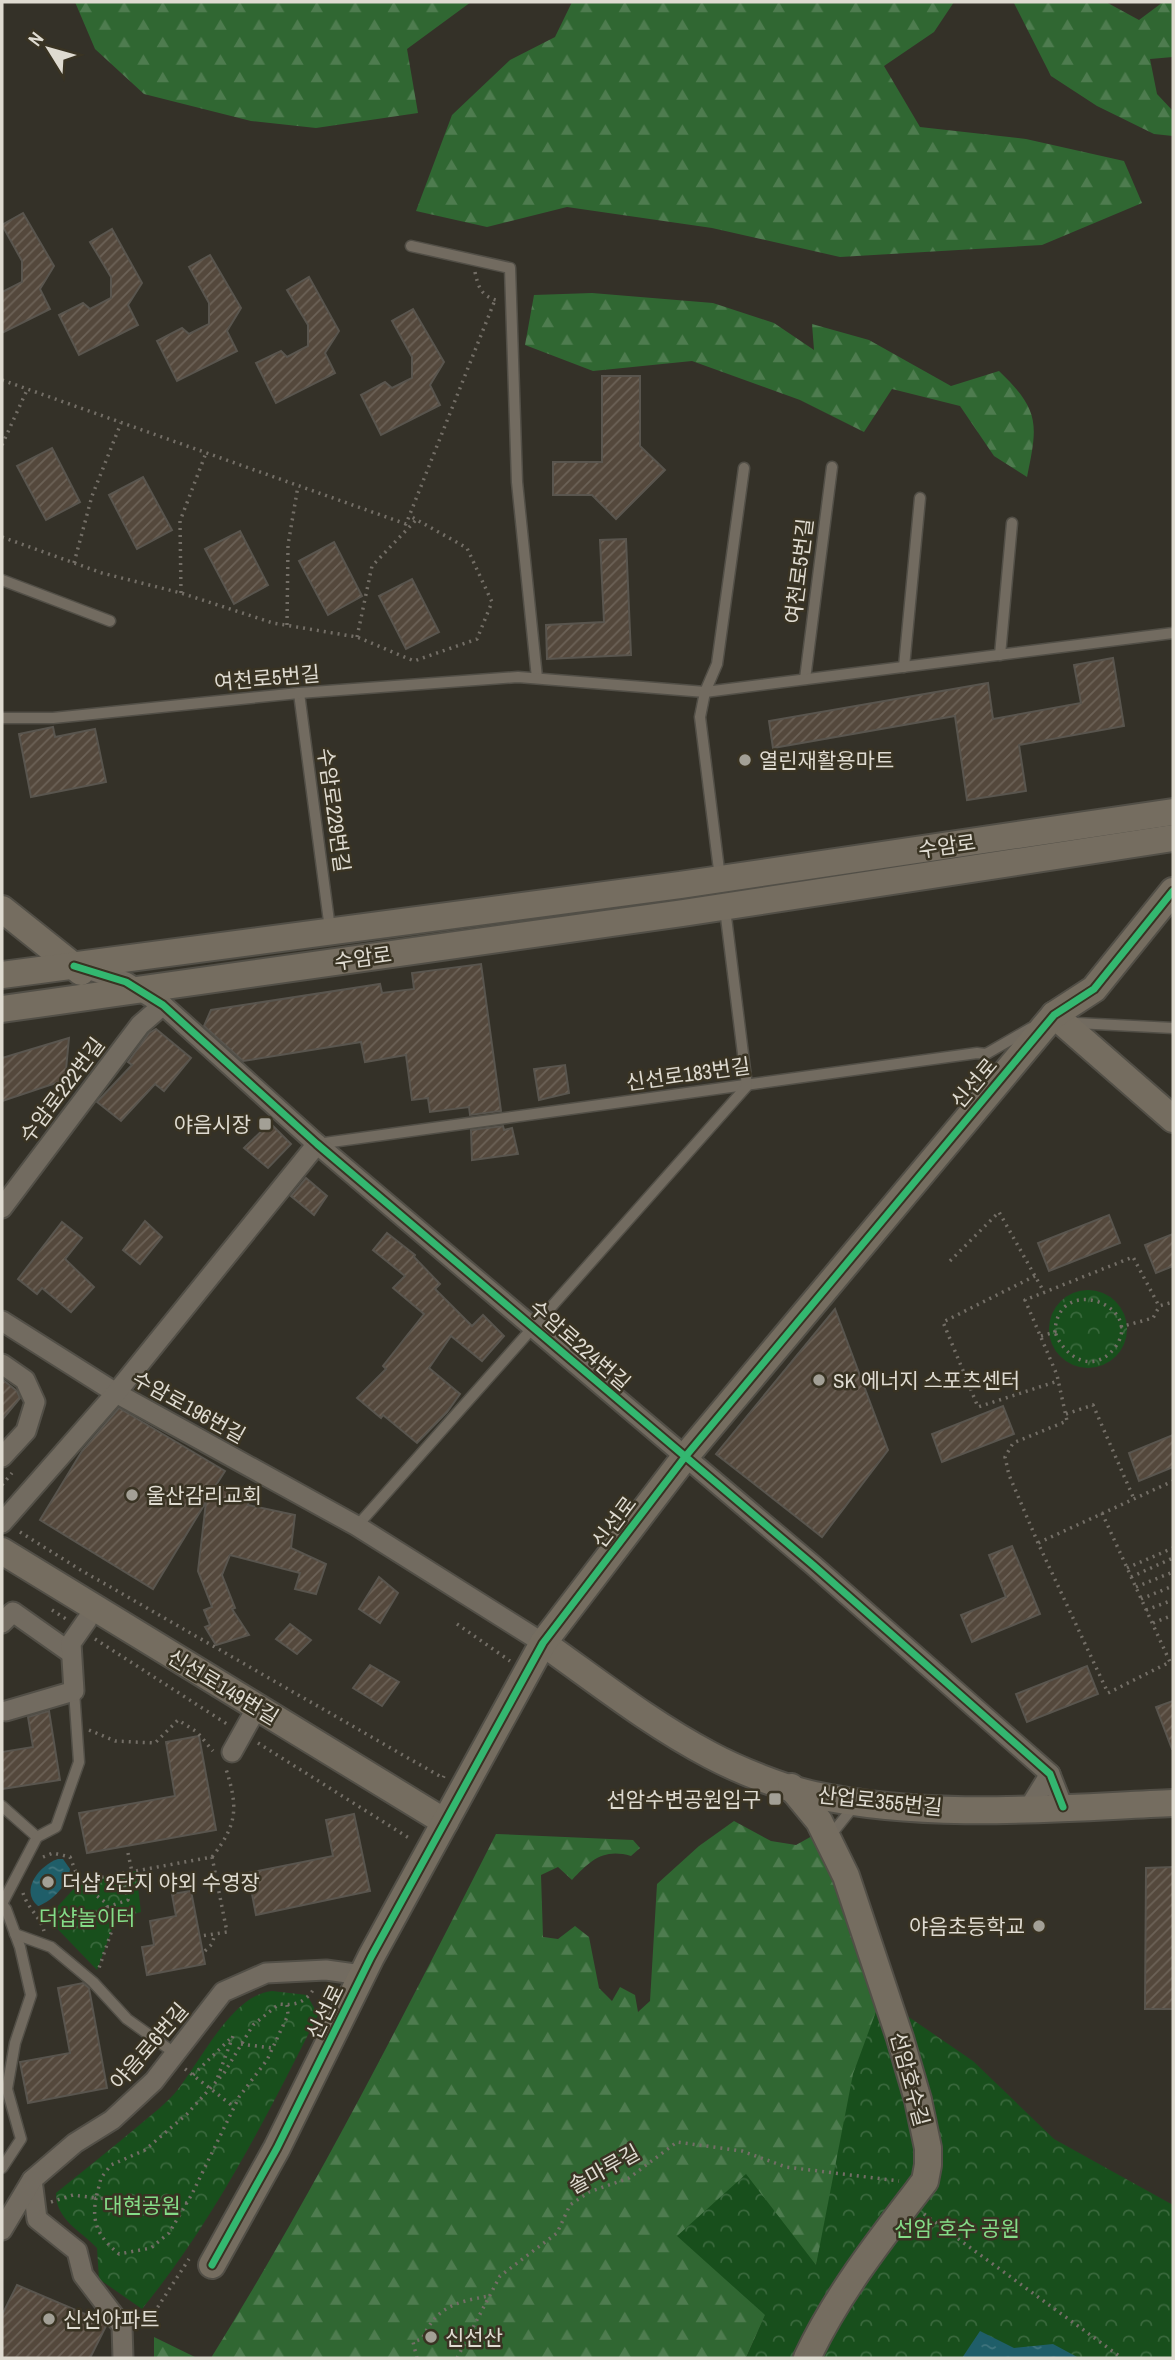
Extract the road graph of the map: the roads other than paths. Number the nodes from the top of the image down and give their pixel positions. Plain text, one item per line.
1 (411, 246) dead end
2 (832, 467) dead end
3 (744, 468) dead end
4 (920, 498) dead end
5 (1012, 523) dead end
6 (2, 580) edge
7 (110, 621) dead end
8 (1173, 633) edge
9 (1000, 655) junction
10 (904, 667) junction
11 (537, 678) junction
12 (805, 679) junction
13 (705, 692) junction
14 (299, 694) junction
15 (2, 718) edge
16 (1173, 812) edge
17 (1173, 838) edge
18 (720, 879) junction
19 (1173, 891) edge
20 (725, 907) junction
21 (2, 909) edge
22 (331, 931) junction
23 (74, 965) junction
24 (4, 973) edge
25 (141, 990) junction
26 (89, 997) junction
27 (163, 1005) junction
28 (2, 1009) edge
29 (1054, 1015) junction
30 (1173, 1028) edge
31 (747, 1086) junction
32 (1173, 1119) edge
33 (317, 1144) junction
34 (2, 1208) edge
35 (2, 1321) edge
36 (533, 1326) junction
37 (2, 1364) edge
38 (116, 1393) junction
39 (2, 1457) edge
40 (685, 1457) junction
41 (2, 1522) edge
42 (357, 1525) junction
43 (2, 1552) edge
44 (2, 1568) edge
45 (2, 1623) edge
46 (83, 1625) junction
47 (544, 1643) junction
48 (71, 1653) junction
49 (74, 1691) junction
50 (4, 1713) edge
51 (251, 1720) junction
52 (224, 1756) road end
53 (1050, 1774) junction
54 (791, 1787) junction
55 (858, 1801) junction
56 (1173, 1803) edge
57 (2, 1806) edge
58 (1063, 1807) junction
59 (1029, 1808) junction
60 (442, 1826) junction
61 (37, 1836) junction
62 (828, 1839) junction
63 (2, 1904) edge
64 (15, 1934) junction
65 (362, 1975) junction
66 (176, 2054) junction
67 (2, 2168) edge
68 (33, 2179) junction
69 (2, 2230) edge
70 (212, 2265) dead end
71 (123, 2358) edge
72 (807, 2358) edge

1 - 11 lane
2 - 12 lane, 여천로5번길
3 - 13 lane
4 - 10 lane
5 - 9 lane
6 - 7 lane
8 - 9 lane, 여천로5번길
9 - 10 lane, 여천로5번길
10 - 12 lane, 여천로5번길
11 - 13 lane, 여천로5번길
11 - 14 lane, 여천로5번길
12 - 13 lane, 여천로5번길
13 - 18 lane
14 - 15 lane, 여천로5번길
14 - 22 lane, 수암로229번길
16 - 18 street, 수암로
17 - 20 street, 수암로
18 - 22 street, 수암로
19 - 29 street, 신선로
20 - 25 street, 수암로
20 - 31 lane
21 - 23 street
22 - 23 street, 수암로
23 - 24 street, 수암로
23 - 25 street, 수암로224번길
23 - 26 street
24 - 26 street
25 - 26 street, 수암로
25 - 27 street, 수암로224번길
26 - 28 street, 수암로
27 - 33 street, 수암로224번길
27 - 34 street, 수암로222번길
29 - 30 lane
29 - 31 lane, 신선로183번길
29 - 32 street
29 - 40 street, 신선로
31 - 33 lane, 신선로183번길
31 - 36 lane, 수암로224번길
33 - 36 street, 수암로224번길
33 - 38 street
35 - 38 street, 수암로196번길
36 - 40 street, 수암로224번길
36 - 42 lane
37 - 39 street
38 - 41 street
38 - 42 street, 수암로196번길
40 - 47 street, 신선로
40 - 53 street, 수암로224번길
42 - 47 street, 수암로196번길
43 - 51 street, 신선로149번길
44 - 46 street
45 - 48 street
46 - 48 street
46 - 51 street
47 - 54 street, 산업로355번길
47 - 60 street, 신선로
48 - 49 street
49 - 50 street
49 - 61 lane
51 - 52 street
51 - 60 street, 신선로149번길
53 - 58 street
53 - 59 street
54 - 55 street, 산업로355번길
54 - 62 street, 선암호수길
55 - 59 street, 산업로355번길
55 - 62 lane
56 - 58 street, 산업로355번길
57 - 61 lane
58 - 59 street, 산업로355번길
60 - 65 street, 신선로
61 - 63 lane
62 - 72 street, 선암호수길
63 - 64 lane
64 - 66 lane
64 - 67 lane
65 - 66 street, 야음로6번길
65 - 70 street, 신선로
66 - 68 street, 야음로6번길
68 - 69 street, 야음로6번길
68 - 71 street

